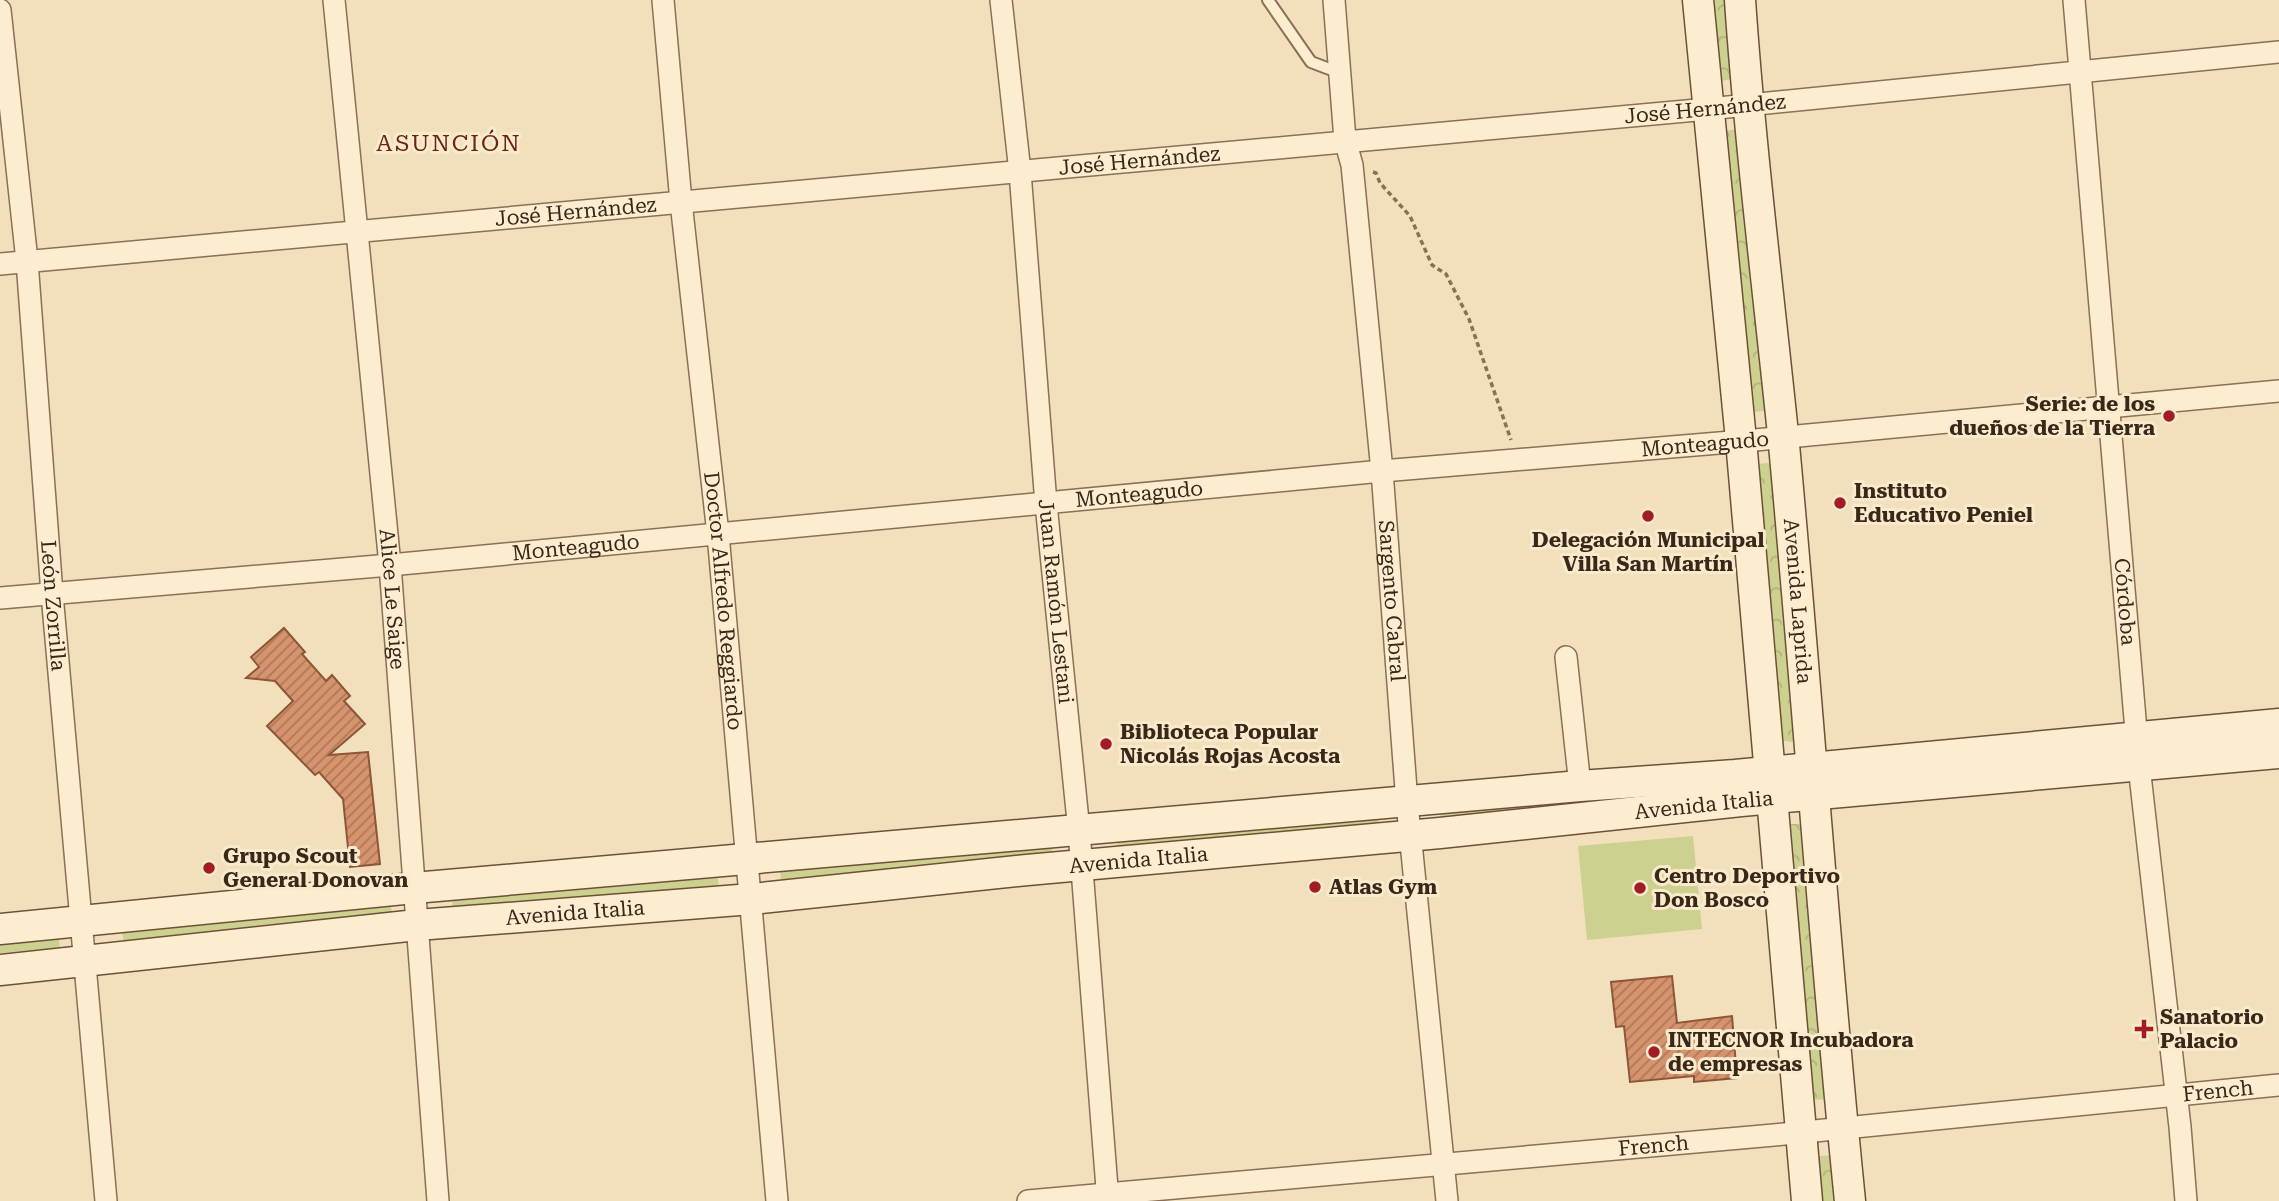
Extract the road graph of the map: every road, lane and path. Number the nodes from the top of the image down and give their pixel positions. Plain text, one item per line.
1 (334, 0) edge
2 (663, 0) edge
3 (1001, 0) edge
4 (1268, 0) edge
5 (1334, 0) edge
6 (1698, 0) edge
7 (1740, 0) edge
8 (2074, 0) edge
9 (0, 10) edge
10 (2279, 52) edge
11 (2080, 71) junction
12 (1340, 73) junction
13 (1747, 104) junction
14 (1708, 109) junction
15 (1345, 140) junction
16 (1369, 170) dead end
17 (1020, 172) junction
18 (681, 202) junction
19 (356, 232) junction
20 (27, 261) junction
21 (0, 264) edge
22 (2279, 391) edge
23 (2110, 406) junction
24 (1783, 437) junction
25 (1741, 440) junction
26 (1511, 443) dead end
27 (1382, 471) junction
28 (1046, 504) junction
29 (718, 534) junction
30 (390, 565) junction
31 (52, 594) junction
32 (0, 598) edge
33 (1566, 657) dead end
34 (2279, 723) edge
35 (2137, 737) junction
36 (2279, 753) edge
37 (2139, 766) junction
38 (1812, 781) junction
39 (1770, 785) junction
40 (1580, 786) junction
41 (1407, 803) junction
42 (1079, 831) junction
43 (1412, 835) junction
44 (747, 860) junction
45 (1082, 866) junction
46 (414, 888) junction
47 (752, 899) junction
48 (80, 922) junction
49 (417, 925) junction
50 (0, 929) edge
51 (83, 962) junction
52 (0, 970) edge
53 (2279, 1085) edge
54 (2176, 1095) junction
55 (1843, 1127) junction
56 (1802, 1132) junction
57 (1443, 1163) junction
58 (1108, 1197) edge
59 (106, 1201) edge
60 (438, 1201) edge
61 (777, 1201) edge
62 (1028, 1201) edge
63 (1447, 1201) edge
64 (1807, 1201) edge
65 (1850, 1201) edge
66 (2186, 1201) edge

1 - 19 street, Alice Le Saige
2 - 18 street, Doctor Alfredo Reggiardo
3 - 17 street, Juan Ramón Lestani
4 - 12 lane
5 - 12 street, Sargento Cabral
6 - 14 main road, Avenida Laprida
7 - 13 main road, Avenida Laprida
8 - 11 street, Córdoba
9 - 20 street, León Zorrilla
10 - 11 street, José Hernández
11 - 13 street, José Hernández
11 - 23 street, Córdoba
12 - 15 street, Sargento Cabral
13 - 14 street, José Hernández
13 - 24 main road, Avenida Laprida
14 - 15 street, José Hernández
14 - 25 main road, Avenida Laprida
15 - 17 street, José Hernández
15 - 27 street, Sargento Cabral
16 - 26 path
17 - 18 street, José Hernández
17 - 28 street, Juan Ramón Lestani
18 - 19 street, José Hernández
18 - 29 street, Doctor Alfredo Reggiardo
19 - 20 street, José Hernández
19 - 30 street, Alice Le Saige
20 - 21 street, José Hernández
20 - 31 street, León Zorrilla
22 - 23 street, Monteagudo
23 - 24 street, Monteagudo
23 - 35 street, Córdoba
24 - 25 street, Monteagudo
24 - 38 main road, Avenida Laprida
25 - 27 street, Monteagudo
25 - 39 main road, Avenida Laprida
27 - 28 street, Monteagudo
27 - 41 street, Sargento Cabral
28 - 29 street, Monteagudo
28 - 42 street, Juan Ramón Lestani
29 - 30 street, Monteagudo
29 - 44 street, Doctor Alfredo Reggiardo
30 - 31 street, Monteagudo
30 - 46 street, Alice Le Saige
31 - 32 street, Monteagudo
31 - 48 street, León Zorrilla
33 - 40 street
34 - 35 main road, Avenida Italia
35 - 37 street, Córdoba
35 - 38 main road, Avenida Italia
36 - 37 main road, Avenida Italia
37 - 38 main road, Avenida Italia
37 - 54 street, Córdoba
38 - 39 main road, Avenida Italia
38 - 55 main road, Avenida Laprida
39 - 40 main road, Avenida Italia
39 - 43 main road, Avenida Italia
39 - 56 main road, Avenida Laprida
40 - 41 main road, Avenida Italia
41 - 42 main road, Avenida Italia
41 - 43 street, Sargento Cabral
42 - 44 main road, Avenida Italia
42 - 45 street, Juan Ramón Lestani
43 - 45 main road, Avenida Italia
43 - 57 street, Sargento Cabral
44 - 46 main road, Avenida Italia
44 - 47 street, Doctor Alfredo Reggiardo
45 - 47 main road, Avenida Italia
45 - 58 street, Juan Ramón Lestani
46 - 48 main road, Avenida Italia
46 - 49 street, Alice Le Saige
47 - 49 main road, Avenida Italia
47 - 61 street, Doctor Alfredo Reggiardo
48 - 50 main road, Avenida Italia
48 - 51 street, León Zorrilla
49 - 51 main road, Avenida Italia
49 - 60 street, Alice Le Saige
51 - 52 main road, Avenida Italia
51 - 59 street, León Zorrilla
53 - 54 street, French
54 - 55 street, French
54 - 66 street, Córdoba
55 - 56 street, French
55 - 65 main road, Avenida Laprida
56 - 57 street, French
56 - 64 main road, Avenida Laprida
57 - 58 street, French
57 - 63 street, Sargento Cabral
58 - 62 street, French

